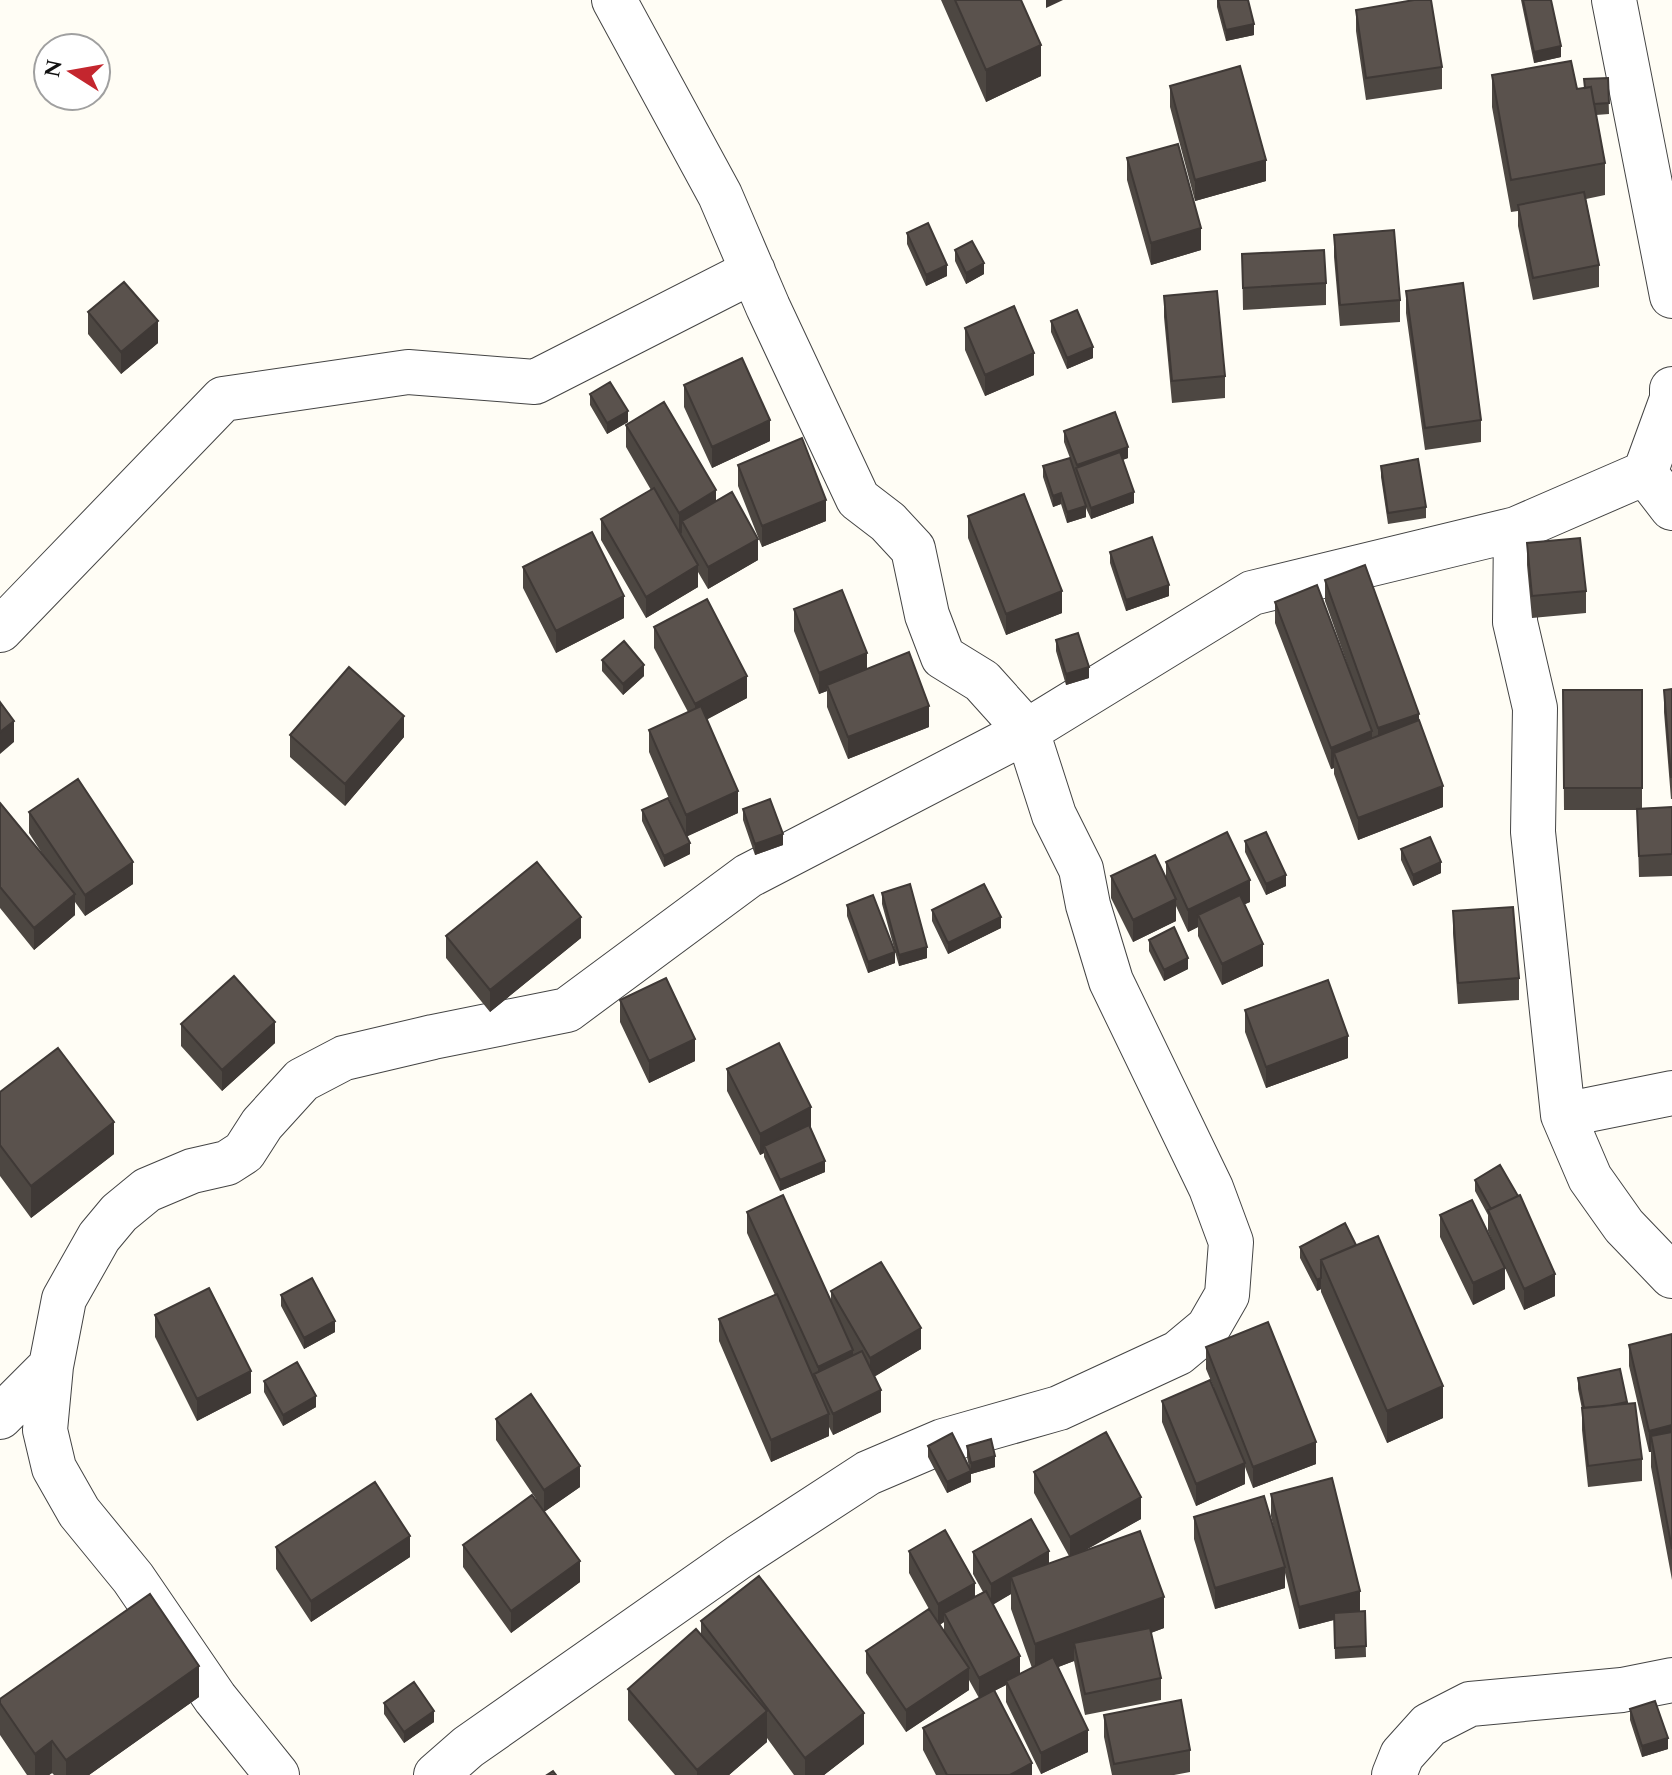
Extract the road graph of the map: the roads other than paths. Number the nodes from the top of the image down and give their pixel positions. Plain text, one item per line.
1 (614, 0) edge
2 (1614, 0) edge
3 (753, 271) junction
4 (1672, 296) edge
5 (1672, 389) edge
6 (1645, 473) junction
7 (1672, 508) edge
8 (1516, 529) junction
9 (0, 630) edge
10 (1027, 731) junction
11 (1672, 1093) edge
12 (1563, 1115) junction
13 (1672, 1276) edge
14 (51, 1366) junction
15 (0, 1417) edge
16 (1672, 1680) edge
17 (277, 1775) edge
18 (436, 1775) edge
19 (1394, 1775) edge

1 - 3 street
2 - 4 street
3 - 9 street
3 - 10 street
5 - 6 street
6 - 7 street
6 - 8 street
8 - 10 street
8 - 12 street
10 - 14 street
10 - 18 street
11 - 12 street
12 - 13 street
14 - 15 street
14 - 17 street
16 - 19 street

